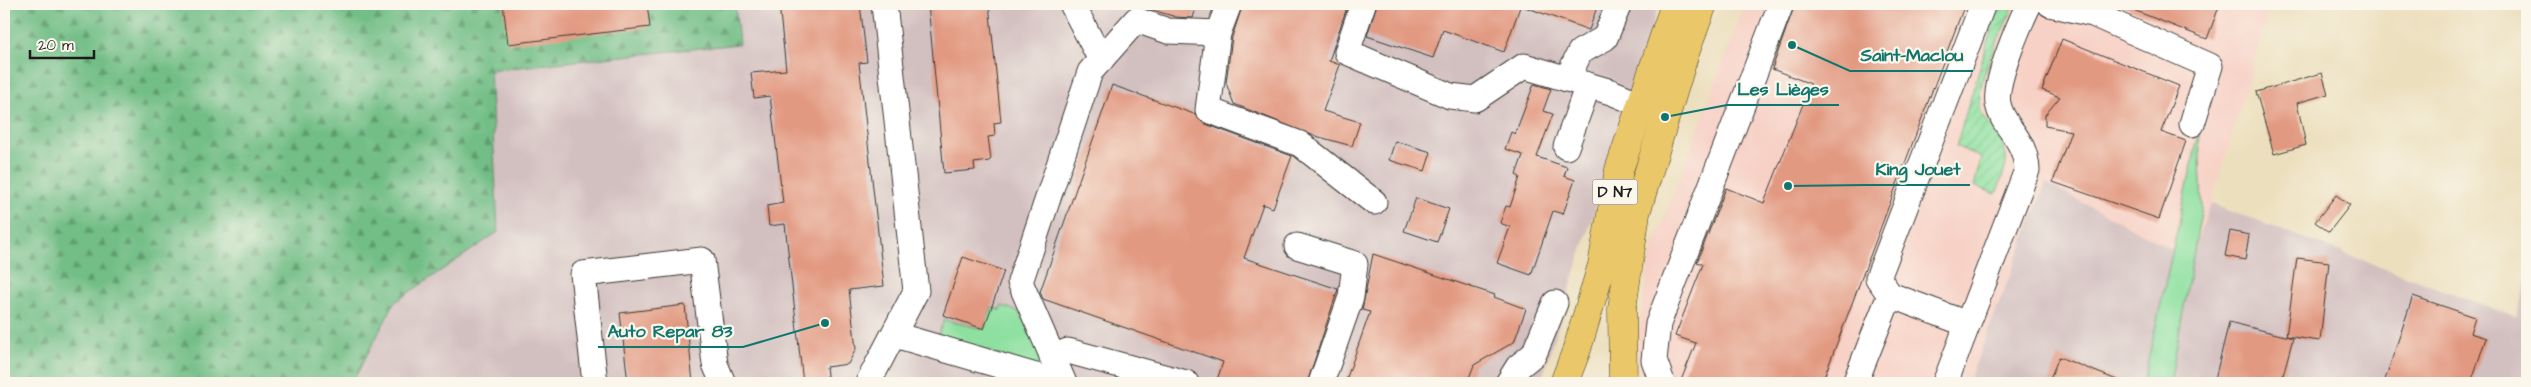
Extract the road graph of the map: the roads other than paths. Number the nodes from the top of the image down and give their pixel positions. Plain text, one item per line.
1 (884, 4) edge
2 (1072, 4) edge
3 (1229, 4) edge
4 (1363, 4) edge
5 (1619, 4) edge
6 (1675, 4) edge
7 (1702, 4) edge
8 (1780, 4) edge
9 (1983, 4) edge
10 (2028, 4) edge
11 (2050, 4) edge
12 (1218, 33) junction
13 (1101, 60) junction
14 (1577, 82) junction
15 (1640, 104) junction
16 (2192, 124) dead end
17 (1566, 147) dead end
18 (1374, 202) dead end
19 (1296, 246) dead end
20 (1890, 295) junction
21 (1554, 303) dead end
22 (1968, 324) junction
23 (895, 336) junction
24 (1047, 375) edge
25 (1662, 382) edge
26 (595, 383) edge
27 (723, 383) edge
28 (868, 383) edge
29 (1064, 383) edge
30 (1186, 383) edge
31 (1321, 383) edge
32 (1508, 383) edge
33 (1564, 383) edge
34 (1622, 383) edge
35 (1855, 383) edge
36 (1945, 383) edge

1 - 23 street
2 - 13 street
3 - 12 street
4 - 14 street
5 - 14 street
6 - 15 main road, D N7
7 - 34 main road, D N7
8 - 25 street
9 - 20 street
10 - 22 street
11 - 16 street
12 - 13 street
12 - 18 street
13 - 24 street
14 - 15 street
14 - 17 street
15 - 33 main road, D N7
19 - 31 street
20 - 22 street
20 - 35 street
21 - 32 street
22 - 36 street
23 - 24 street
23 - 28 street
24 - 29 street
24 - 30 street
26 - 27 street

